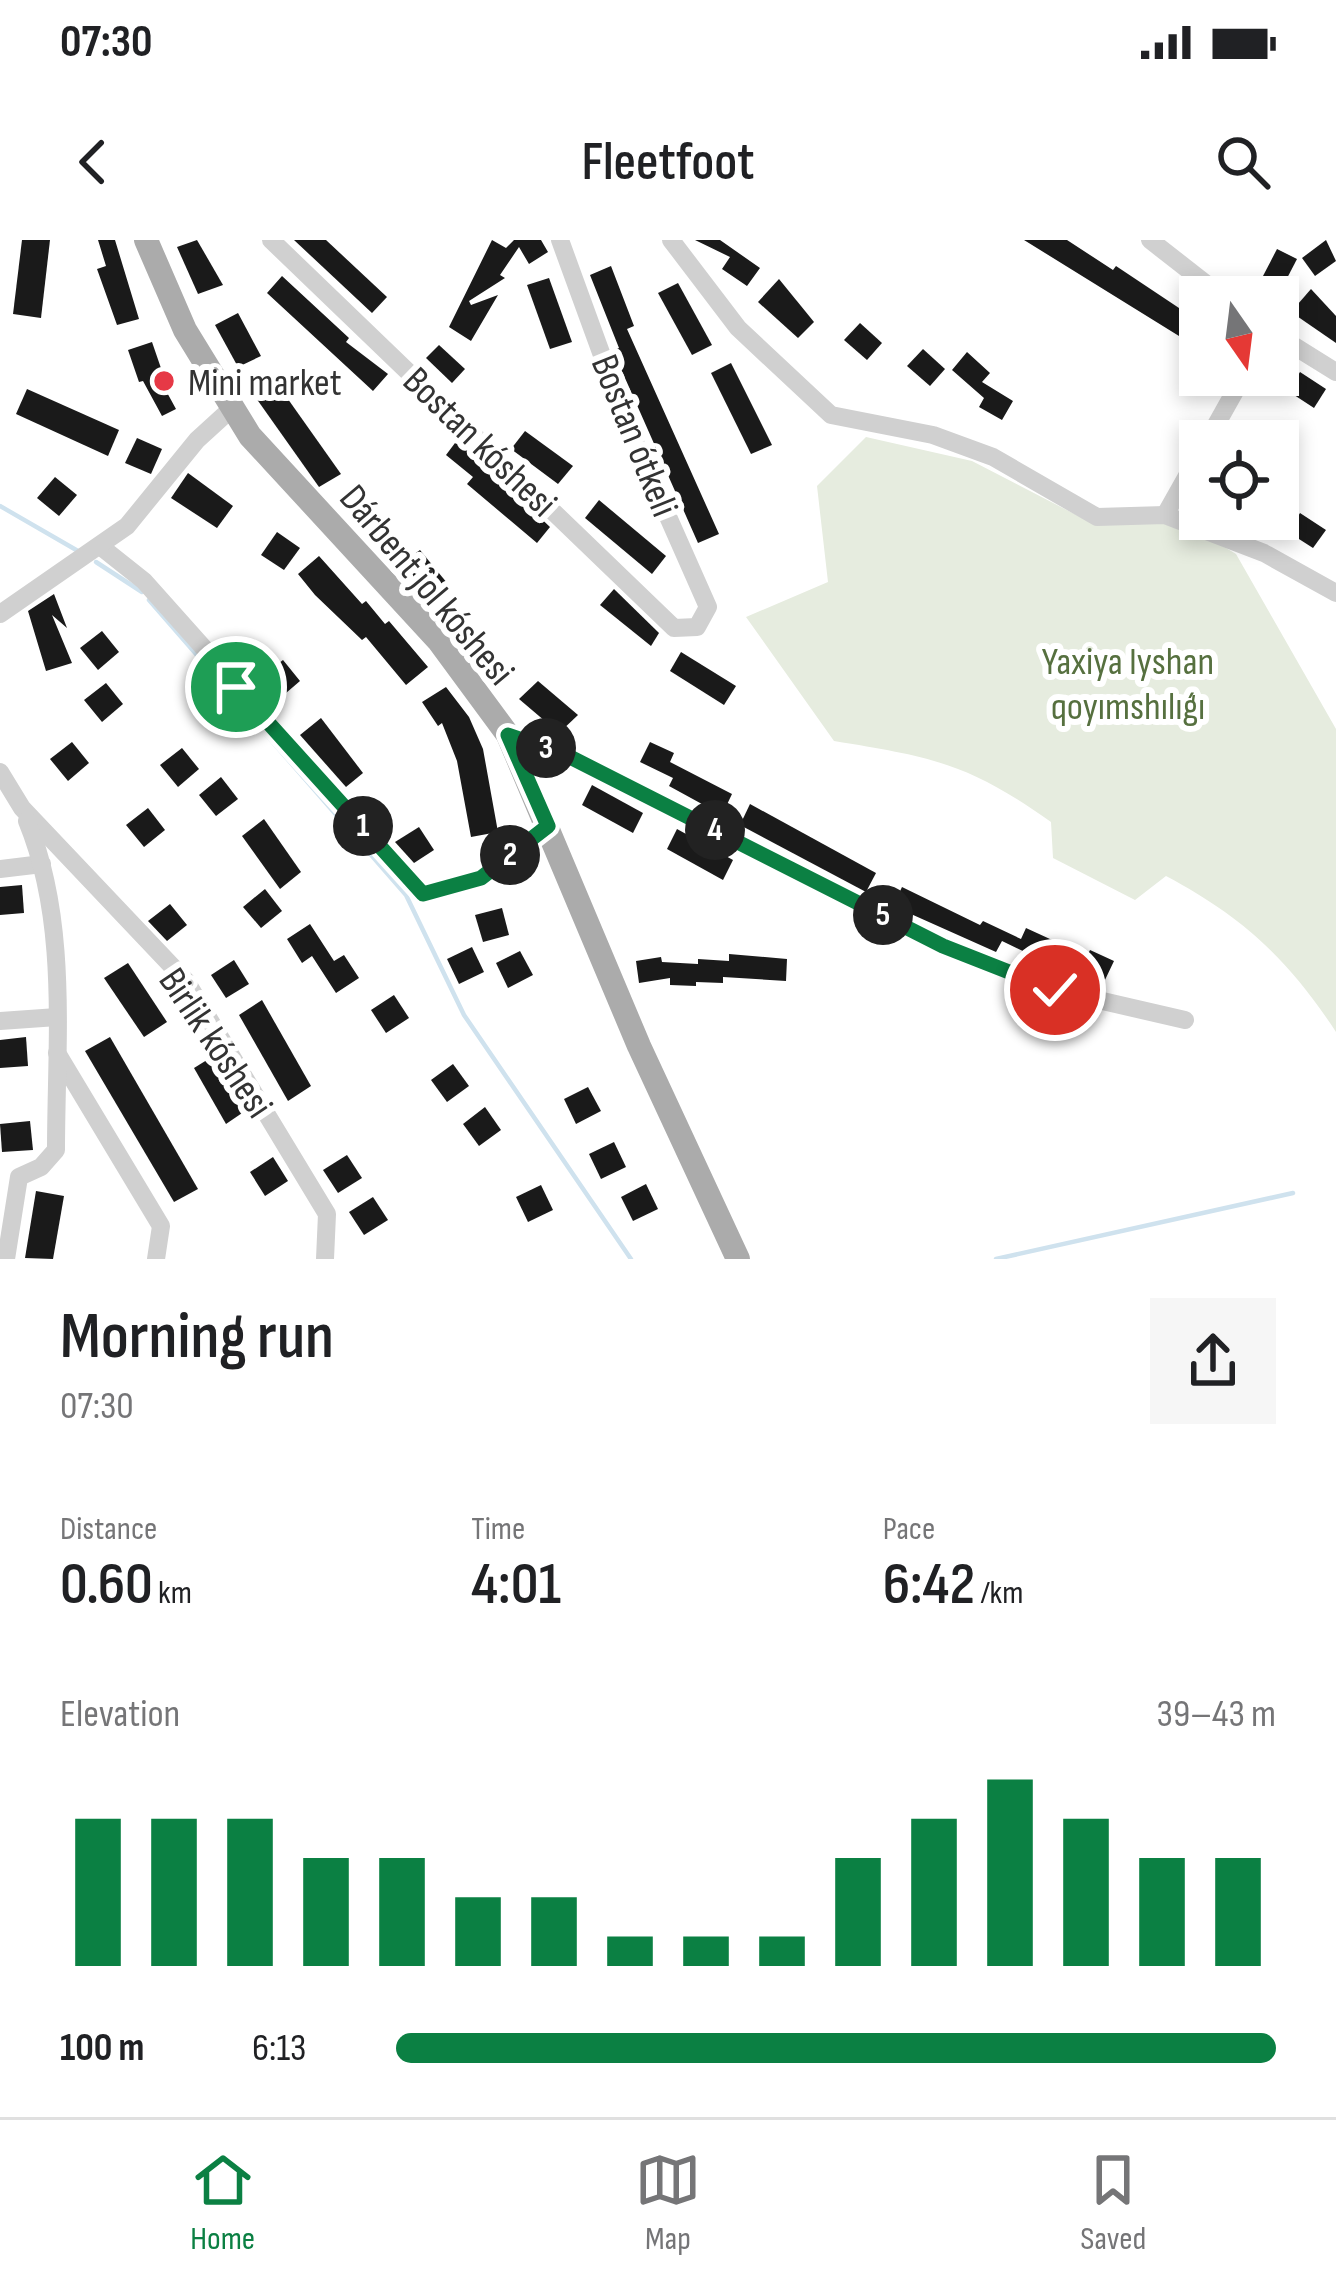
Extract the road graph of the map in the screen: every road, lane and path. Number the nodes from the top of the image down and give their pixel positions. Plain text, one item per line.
1 (146, 240) edge
2 (271, 240) edge
3 (560, 240) edge
4 (671, 240) edge
5 (1150, 240) edge
6 (1196, 276) edge
7 (1299, 348) edge
8 (1336, 372) edge
9 (231, 409) junction
10 (1179, 491) edge
11 (1166, 515) junction
12 (100, 546) junction
13 (1336, 592) edge
14 (0, 614) edge
15 (697, 627) joint
16 (508, 735) junction
17 (0, 772) edge
18 (22, 808) junction
19 (548, 826) junction
20 (42, 864) junction
21 (0, 869) edge
22 (57, 1018) junction
23 (1184, 1020) dead end
24 (0, 1021) edge
25 (56, 1052) junction
26 (10, 1178) edge
27 (6, 1259) edge
28 (156, 1259) edge
29 (325, 1259) edge
30 (738, 1259) edge

1 - 9 main road, Dárbent jol kóshesi
2 - 15 street, Bostan kóshesi
3 - 15 street, Bostan ótkeli
4 - 11 street
5 - 6 street
7 - 8 street
9 - 12 street
9 - 16 main road, Dárbent jol kóshesi
10 - 11 street
11 - 13 street
12 - 14 street
12 - 19 street
16 - 19 main road, Dárbent jol kóshesi
16 - 23 street
17 - 18 street, Birlik kóshesi
18 - 20 street
18 - 29 street, Birlik kóshesi
19 - 30 main road, Dárbent jol kóshesi
20 - 21 street
20 - 22 street
22 - 24 street
22 - 25 street
25 - 26 street
25 - 28 street
26 - 27 street

